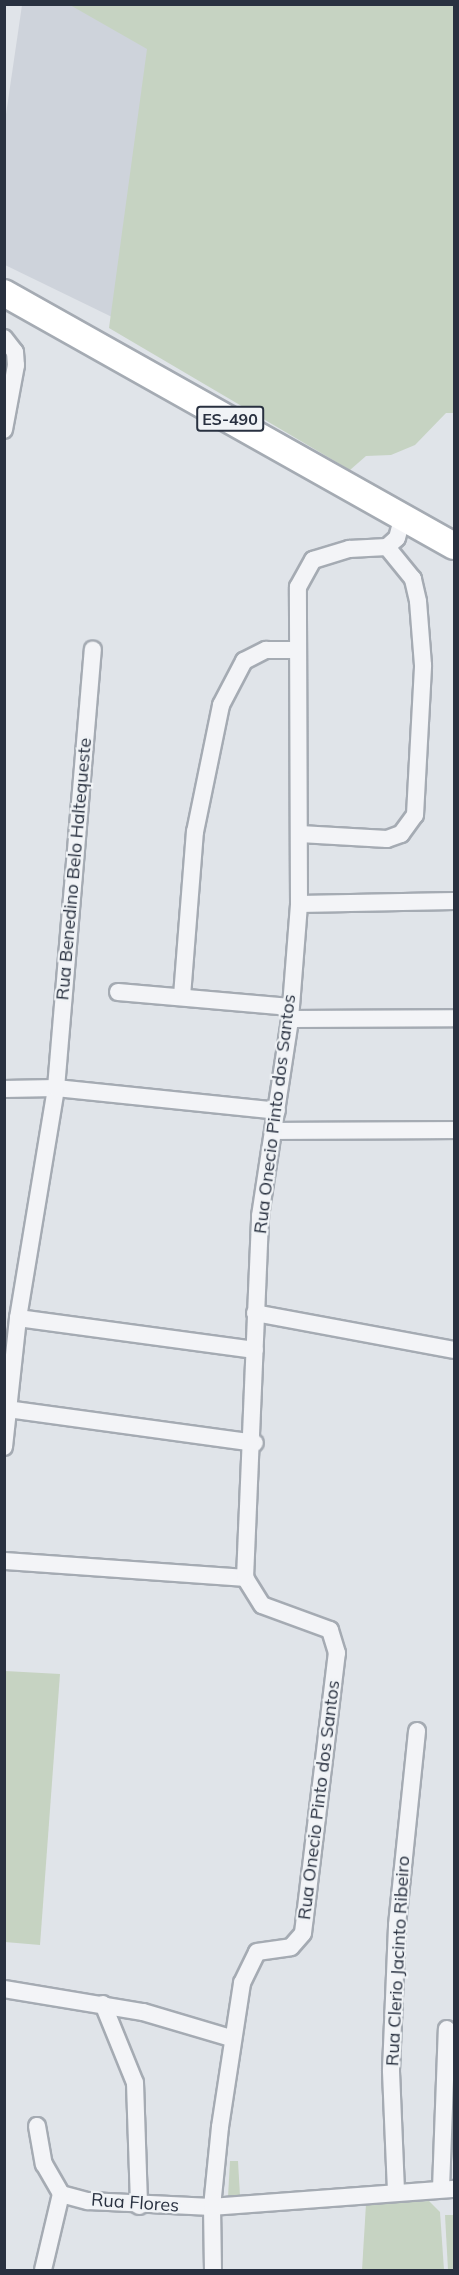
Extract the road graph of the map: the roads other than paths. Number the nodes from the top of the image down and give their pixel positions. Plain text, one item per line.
1 (4, 292) edge
2 (4, 338) edge
3 (4, 430) edge
4 (403, 516) junction
5 (454, 546) edge
6 (387, 547) junction
7 (93, 650) dead end
8 (298, 651) junction
9 (300, 834) junction
10 (454, 901) edge
11 (299, 904) junction
12 (118, 992) dead end
13 (182, 996) junction
14 (290, 1013) junction
15 (454, 1018) edge
16 (56, 1088) junction
17 (4, 1089) edge
18 (277, 1111) junction
19 (454, 1130) edge
20 (274, 1131) junction
21 (255, 1313) junction
22 (18, 1318) junction
23 (255, 1350) junction
24 (454, 1350) edge
25 (7, 1408) junction
26 (255, 1443) junction
27 (4, 1447) edge
28 (4, 1561) edge
29 (245, 1578) junction
30 (417, 1731) dead end
31 (4, 1989) edge
32 (103, 2004) junction
33 (447, 2029) dead end
34 (231, 2038) junction
35 (37, 2126) dead end
36 (448, 2189) edge
37 (396, 2191) junction
38 (61, 2194) junction
39 (138, 2206) junction
40 (212, 2207) junction
41 (43, 2271) edge
42 (213, 2271) edge

1 - 4 main road, ES-490
2 - 3 street
4 - 5 main road, ES-490
4 - 6 street
6 - 8 street, Rua Onecio Pinto dos Santos
6 - 9 street
7 - 16 street, Rua Benedino Belo Haltequeste
8 - 9 street, Rua Onecio Pinto dos Santos
8 - 13 street
9 - 11 street, Rua Onecio Pinto dos Santos
10 - 11 street
11 - 14 street, Rua Onecio Pinto dos Santos
12 - 13 street
13 - 14 street
14 - 15 street
14 - 18 street, Rua Onecio Pinto dos Santos
16 - 17 street
16 - 18 street
16 - 22 street, Rua Benedino Belo Haltequeste
18 - 20 street, Rua Onecio Pinto dos Santos
19 - 20 street
20 - 21 street, Rua Onecio Pinto dos Santos
21 - 23 street, Rua Onecio Pinto dos Santos
21 - 24 street
22 - 23 street
22 - 25 street, Rua Benedino Belo Haltequeste
23 - 26 street, Rua Onecio Pinto dos Santos
25 - 26 street
25 - 27 street, Rua Benedino Belo Haltequeste
26 - 29 street, Rua Onecio Pinto dos Santos
28 - 29 street
29 - 34 street, Rua Onecio Pinto dos Santos
30 - 37 street, Rua Clerio Jacinto Ribeiro
31 - 32 street
32 - 34 street
32 - 39 street
33 - 36 street
34 - 40 street, Rua Onecio Pinto dos Santos
35 - 38 street
36 - 37 street, Rua Flores
37 - 40 street, Rua Flores
38 - 39 street, Rua Flores
38 - 41 street
39 - 40 street, Rua Flores
40 - 42 street, Rua Onecio Pinto dos Santos

